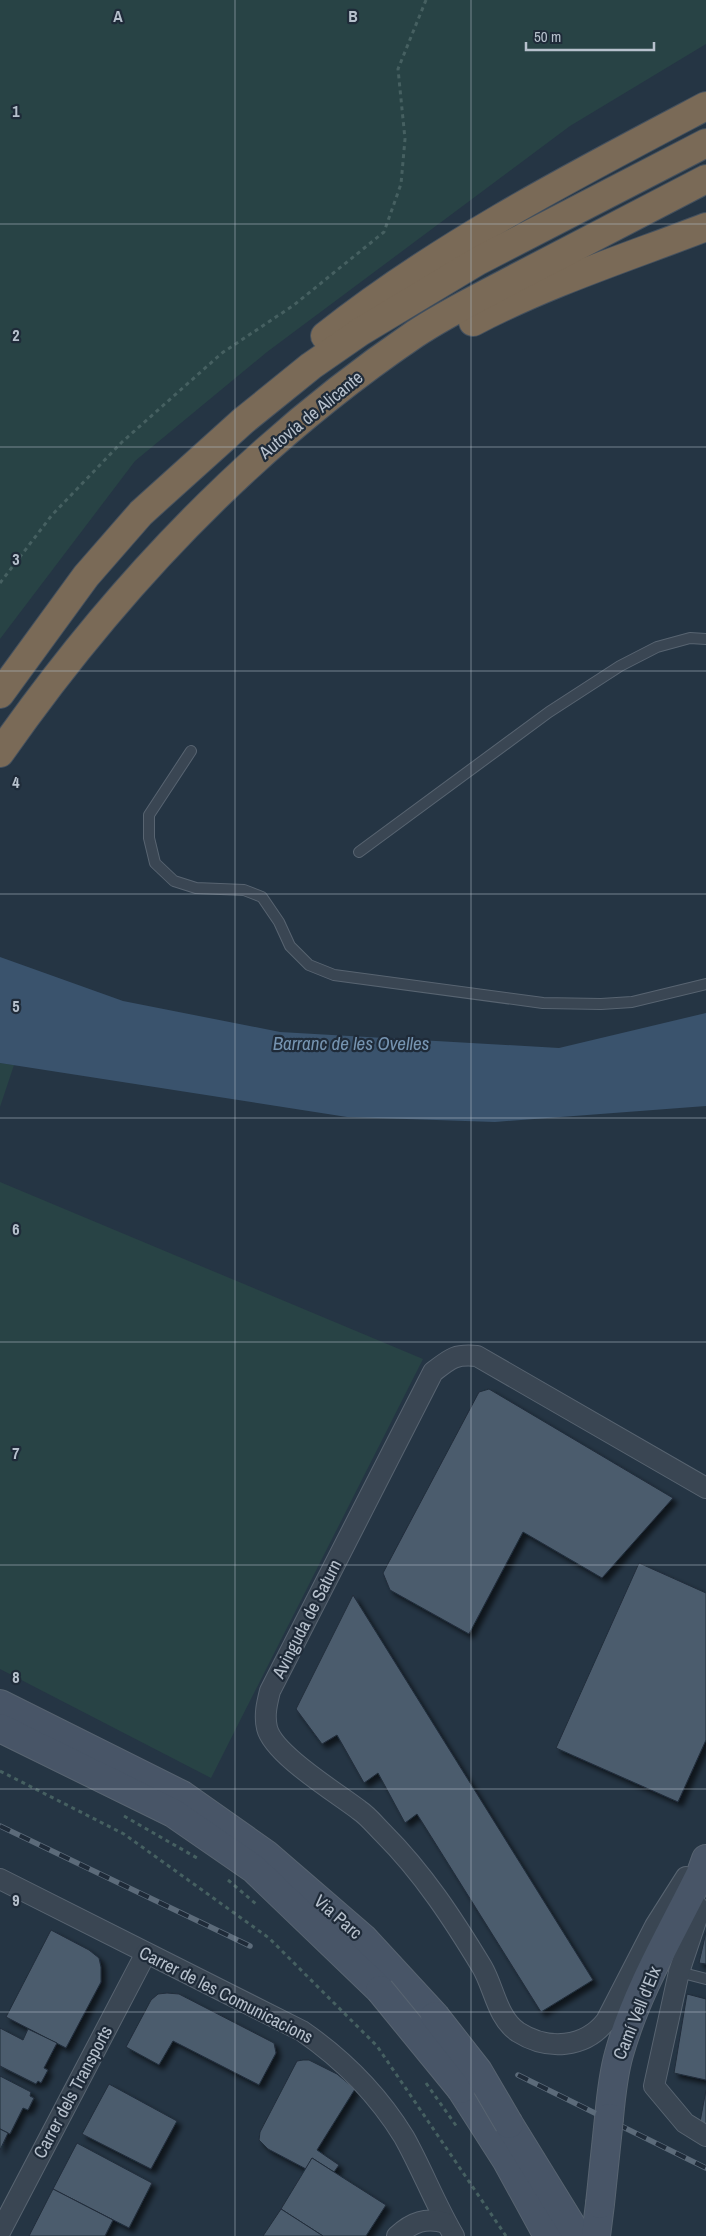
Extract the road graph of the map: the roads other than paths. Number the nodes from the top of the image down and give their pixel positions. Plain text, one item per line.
1 (706, 106) edge
2 (706, 143) edge
3 (706, 179) edge
4 (706, 227) edge
5 (416, 333) junction
6 (141, 513) junction
7 (706, 639) edge
8 (0, 694) edge
9 (191, 751) dead end
10 (0, 753) edge
11 (359, 852) dead end
12 (706, 984) edge
13 (706, 1488) edge
14 (0, 1704) edge
15 (0, 1728) edge
16 (706, 1851) edge
17 (706, 1859) edge
18 (0, 1879) edge
19 (697, 1903) edge
20 (146, 1953) junction
21 (679, 1972) junction
22 (706, 1979) edge
23 (587, 2039) joint
24 (706, 2136) edge
25 (450, 2230) edge
26 (0, 2232) edge
27 (397, 2236) edge
28 (548, 2236) edge
29 (578, 2236) edge
30 (596, 2236) edge

1 - 6 highway
2 - 6 highway, Autovía de Alicante
3 - 5 highway, Autovía de Alicante
4 - 5 highway
5 - 10 highway, Autovía de Alicante
6 - 8 highway, Autovía de Alicante
7 - 11 lane
9 - 12 lane
13 - 23 street, Avinguda de Saturn
14 - 29 main road, Via Parc, bridge
15 - 28 main road, Via Parc, bridge
16 - 23 street, Camí Vell d'Elx
17 - 19 main road, Camí Vell d'Elx
18 - 20 street, Carrer de les Comunicacions
19 - 21 street
19 - 30 main road, Camí Vell d'Elx, bridge
20 - 25 street, Carrer de les Comunicacions
20 - 26 street, Carrer dels Transports
21 - 22 lane
21 - 24 street
25 - 27 street

